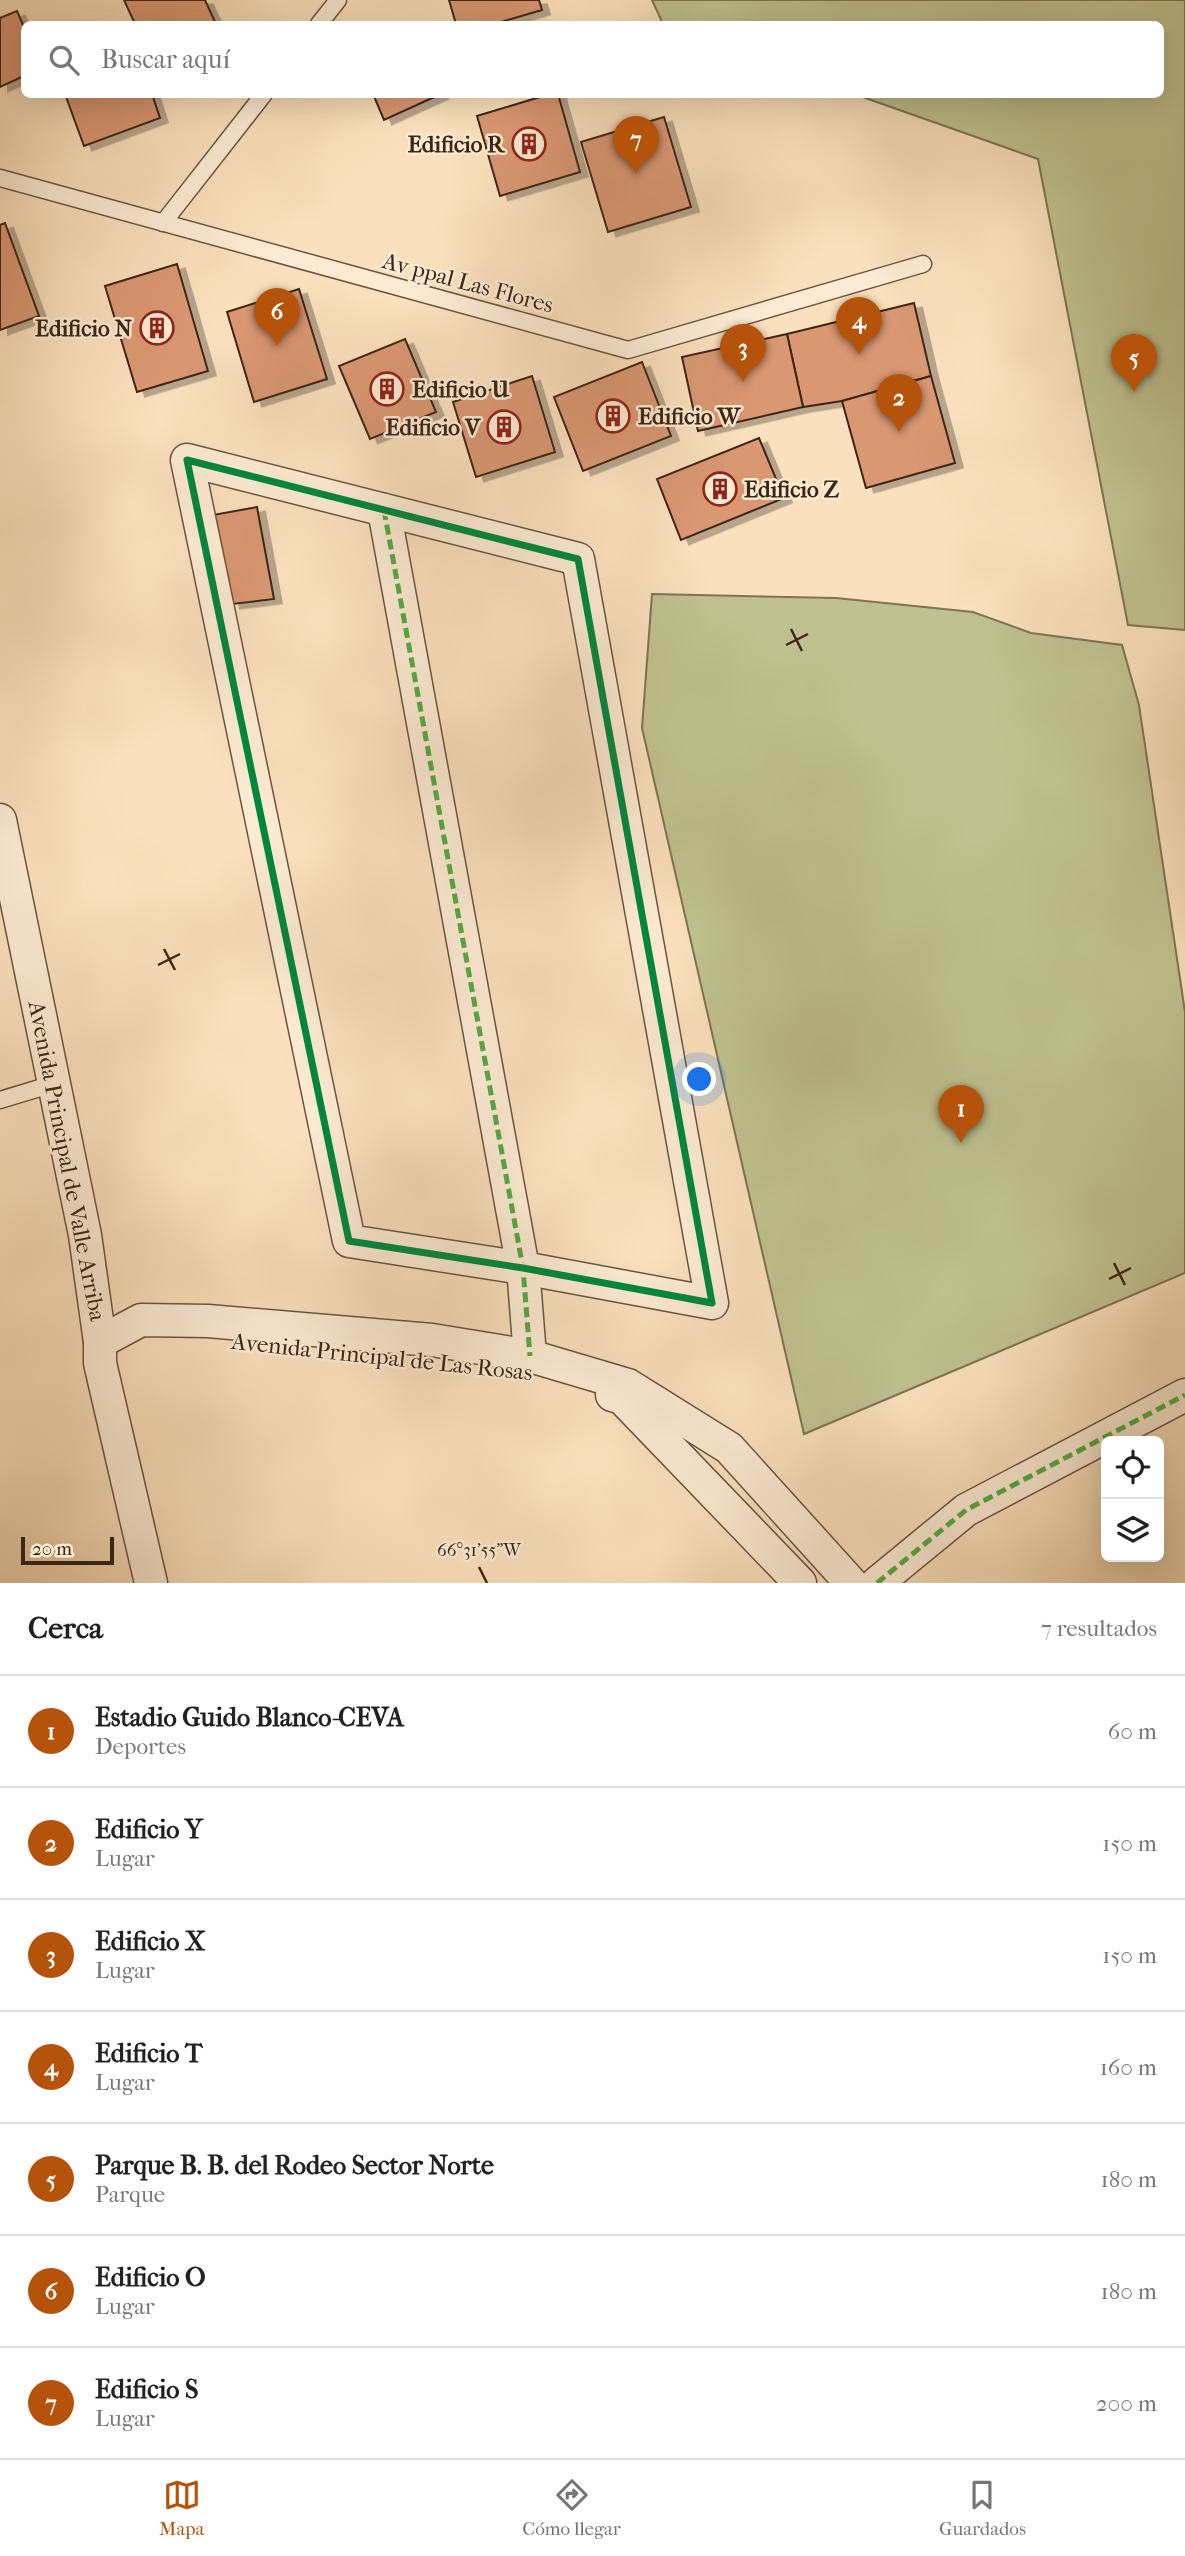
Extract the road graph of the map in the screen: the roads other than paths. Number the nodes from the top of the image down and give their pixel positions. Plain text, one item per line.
1 (338, 0) edge
2 (321, 21) edge
3 (261, 98) edge
4 (0, 178) edge
5 (163, 222) junction
6 (923, 264) dead end
7 (384, 510) junction
8 (0, 820) edge
9 (53, 1084) junction
10 (0, 1100) edge
11 (523, 1268) junction
12 (100, 1352) junction
13 (530, 1356) junction
14 (1185, 1395) edge
15 (151, 1583) edge
16 (800, 1583) edge
17 (851, 1583) edge
18 (877, 1583) edge

1 - 2 lane
3 - 5 lane
4 - 5 lane, Av ppal Las Flores
5 - 6 lane, Av ppal Las Flores
7 - 11 street
7 - 11 street
7 - 11 street
8 - 9 street, Avenida Principal de Valle Arriba
9 - 10 lane
9 - 12 street, Avenida Principal de Valle Arriba
11 - 13 street
12 - 13 street
12 - 15 street, Avenida Principal de Valle Arriba
12 - 16 street, Avenida Principal de Las Rosas
13 - 17 street
14 - 18 street

